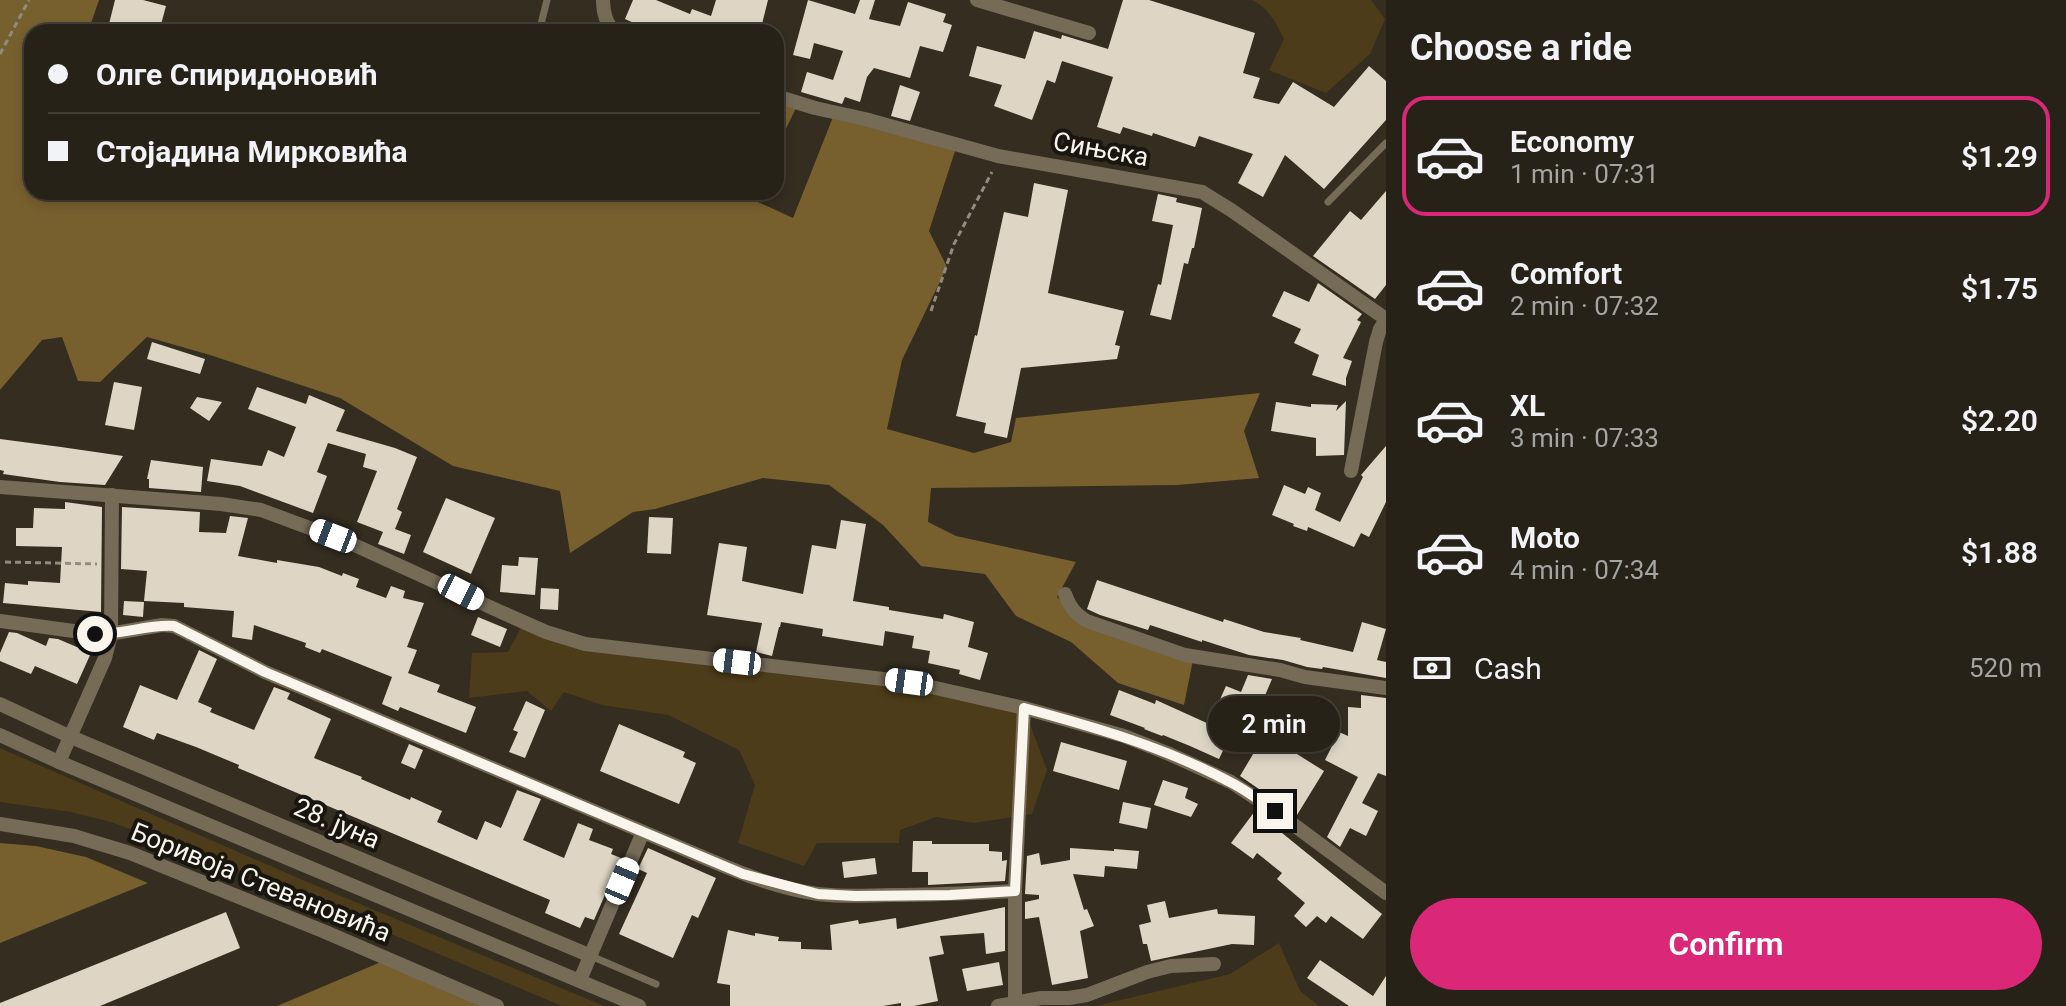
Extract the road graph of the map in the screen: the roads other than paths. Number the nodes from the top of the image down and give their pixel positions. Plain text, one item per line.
1 (547, 0) edge
2 (603, 0) edge
3 (977, 0) edge
4 (541, 24) edge
5 (609, 24) edge
6 (1089, 33) dead end
7 (784, 98) edge
8 (1386, 143) edge
9 (1328, 202) dead end
10 (1386, 319) edge
11 (1386, 319) edge
12 (1351, 471) dead end
13 (0, 487) edge
14 (112, 495) junction
15 (1065, 594) dead end
16 (0, 621) edge
17 (111, 634) junction
18 (1386, 688) edge
19 (0, 704) edge
20 (1024, 708) junction
21 (0, 735) edge
22 (71, 737) junction
23 (59, 762) junction
24 (0, 824) edge
25 (643, 832) junction
26 (1015, 891) junction
27 (1386, 893) edge
28 (591, 956) junction
29 (1214, 964) dead end
30 (580, 980) junction
31 (656, 984) dead end
32 (1005, 1005) edge
33 (497, 1006) edge
34 (639, 1006) edge

1 - 4 lane
2 - 5 street
3 - 6 street
7 - 10 street, Сињска
8 - 9 lane
11 - 12 street, Сињска
13 - 14 street
14 - 17 street
14 - 20 street
15 - 18 street
16 - 17 street
17 - 22 street
17 - 25 street
19 - 22 street, 28. јуна
20 - 26 street
20 - 27 street
21 - 23 street, 28. јуна
22 - 23 street
22 - 28 street, 28. јуна
23 - 30 street, 28. јуна
24 - 33 street, Боривоја Стевановића
25 - 26 street
25 - 28 street
26 - 32 street
28 - 30 street
28 - 31 lane, 28. јуна
29 - 32 street
30 - 34 street, 28. јуна

